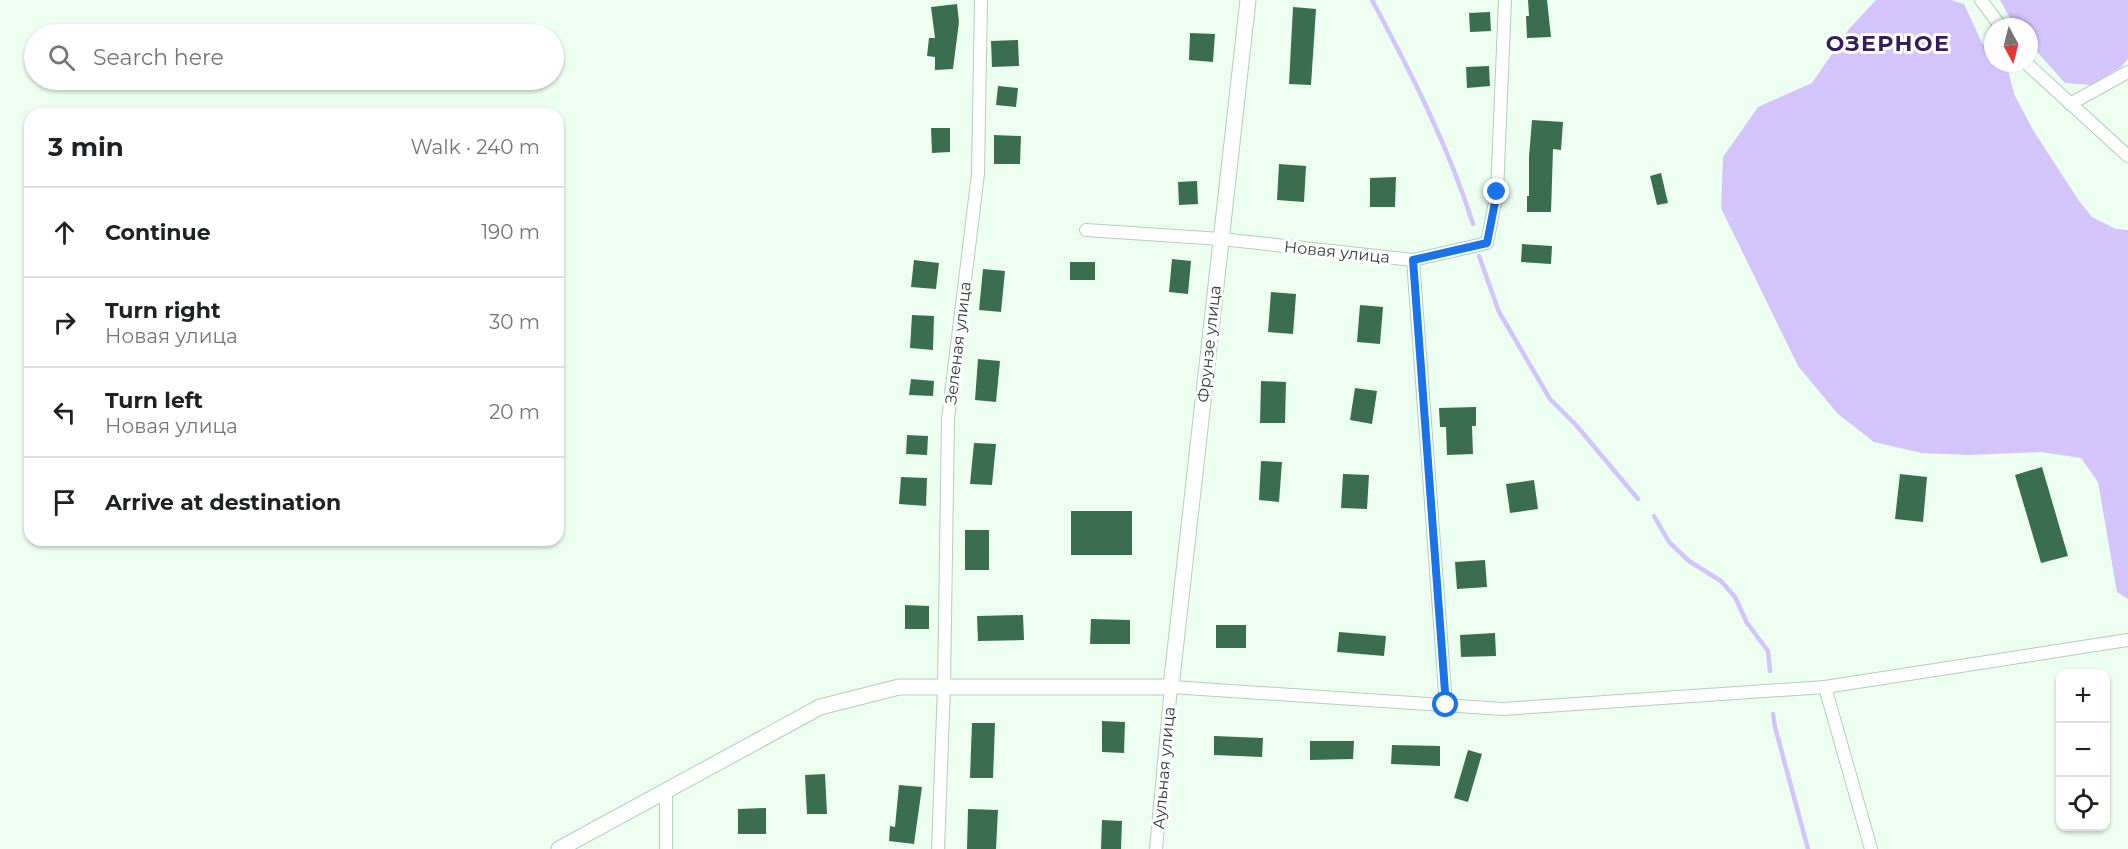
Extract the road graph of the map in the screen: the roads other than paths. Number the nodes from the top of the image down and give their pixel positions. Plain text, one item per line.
1 (981, 0) edge
2 (1248, 0) edge
3 (1505, 0) edge
4 (1981, 0) edge
5 (1994, 18) edge
6 (2036, 72) edge
7 (2128, 72) edge
8 (2070, 104) junction
9 (2128, 156) edge
10 (1086, 230) dead end
11 (1221, 239) junction
12 (1413, 260) junction
13 (2128, 640) edge
14 (944, 687) junction
15 (1171, 687) junction
16 (1825, 687) junction
17 (1446, 705) junction
18 (666, 791) junction
19 (559, 849) edge
20 (666, 849) edge
21 (938, 849) edge
22 (1156, 849) edge
23 (1871, 849) edge

1 - 14 street, Зеленая улица
2 - 11 street, Фрунзе улица
3 - 12 street, Новая улица
4 - 5 street
6 - 8 street
7 - 8 street
8 - 9 street
10 - 11 street, Новая улица
11 - 12 street, Новая улица
11 - 15 street, Фрунзе улица
12 - 17 street
13 - 16 street
14 - 15 street
14 - 18 street
14 - 21 street, Зеленая улица
15 - 17 street
15 - 22 street, Аульная улица
16 - 17 street
16 - 23 street
18 - 19 street
18 - 20 street

